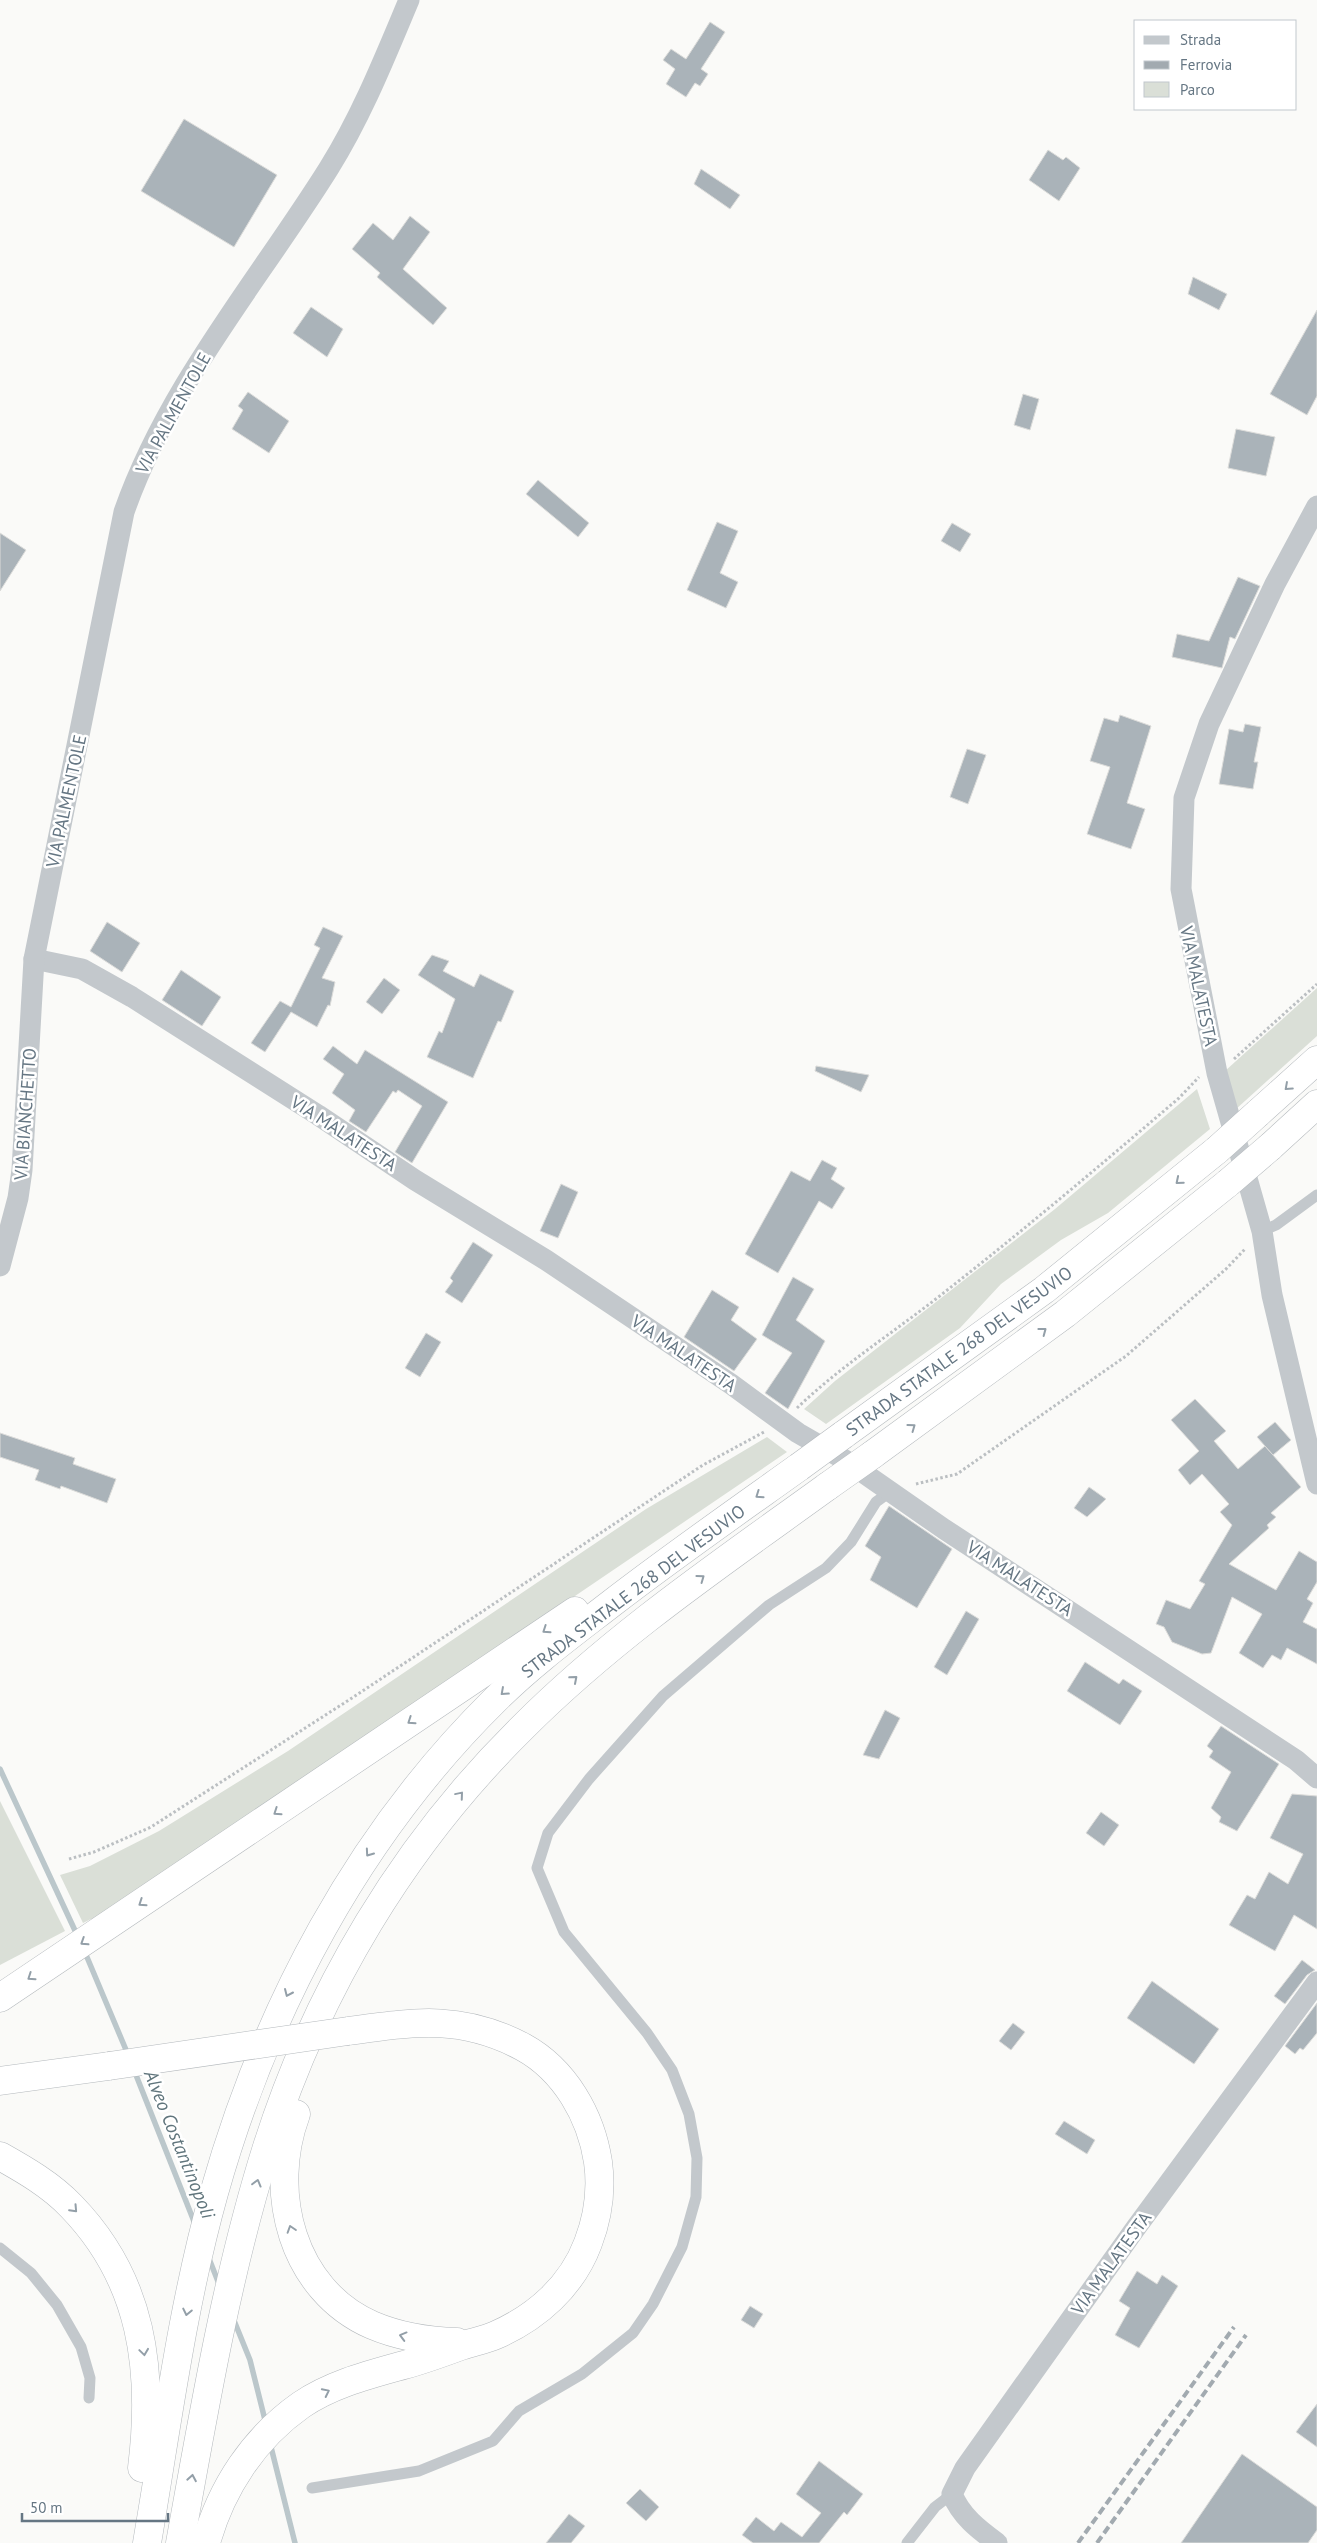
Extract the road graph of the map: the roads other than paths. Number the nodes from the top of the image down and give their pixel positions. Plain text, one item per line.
1 (409, 0) edge
2 (1317, 506) edge
3 (34, 959) junction
4 (1317, 1060) edge
5 (1317, 1104) edge
6 (1317, 1194) edge
7 (1262, 1231) junction
8 (0, 1266) edge
9 (1317, 1484) edge
10 (891, 1491) junction
11 (678, 1553) junction
12 (1317, 1778) edge
13 (429, 1832) junction
14 (1317, 1982) edge
15 (0, 1998) edge
16 (0, 2082) edge
17 (0, 2156) edge
18 (0, 2248) edge
19 (469, 2343) junction
20 (89, 2398) dead end
21 (312, 2488) dead end
22 (952, 2494) junction
23 (995, 2541) edge
24 (129, 2543) edge
25 (146, 2543) edge
26 (180, 2543) edge
27 (206, 2543) edge
28 (907, 2543) edge

1 - 3 street, VIA PALMENTOLE
2 - 7 street, VIA MALATESTA
3 - 8 street, VIA BIANCHETTO
3 - 10 street, VIA MALATESTA
4 -> 11 highway, STRADA STATALE 268 DEL VESUVIO, bridge
13 -> 5 highway, STRADA STATALE 268 DEL VESUVIO, bridge
6 - 7 lane
7 - 9 street, VIA MALATESTA
10 - 12 street, VIA MALATESTA
10 - 21 lane
11 -> 15 highway
11 -> 25 highway, STRADA STATALE 268 DEL VESUVIO
19 -> 13 highway
26 -> 13 highway, STRADA STATALE 268 DEL VESUVIO
14 - 22 street, VIA MALATESTA
16 - 19 highway, bridge
17 -> 24 highway
18 - 20 lane
27 -> 19 highway
22 - 23 street
22 - 28 lane

